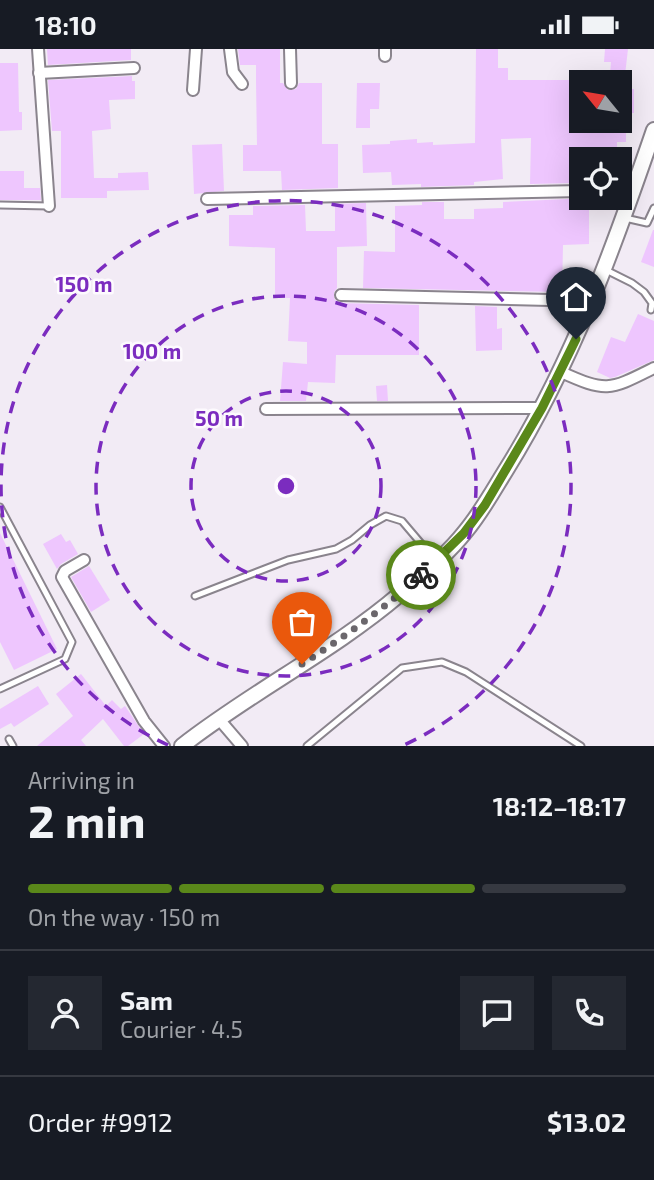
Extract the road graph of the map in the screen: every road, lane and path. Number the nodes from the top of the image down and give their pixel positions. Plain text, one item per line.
1 (38, 49) edge
2 (196, 49) edge
3 (230, 49) edge
4 (290, 49) edge
5 (134, 68) dead end
6 (39, 73) junction
7 (291, 83) dead end
8 (242, 84) dead end
9 (194, 90) dead end
10 (654, 129) edge
11 (648, 166) edge
12 (632, 183) edge
13 (569, 191) edge
14 (207, 199) dead end
15 (0, 205) edge
16 (49, 206) joint
17 (654, 208) edge
18 (623, 210) edge
19 (622, 217) junction
20 (604, 269) junction
21 (341, 295) dead end
22 (591, 301) junction
23 (651, 310) dead end
24 (654, 368) edge
25 (561, 372) junction
26 (542, 408) junction
27 (266, 409) dead end
28 (0, 507) edge
29 (84, 560) dead end
30 (436, 561) junction
31 (195, 596) dead end
32 (0, 680) edge
33 (2, 688) edge
34 (218, 718) junction
35 (9, 739) dead end
36 (13, 746) edge
37 (164, 746) edge
38 (183, 746) edge
39 (242, 746) edge
40 (307, 746) edge
41 (581, 746) edge

1 - 6 street
2 - 9 street
3 - 8 street
4 - 7 street
5 - 6 street
6 - 16 street
10 - 11 main road
11 - 12 main road
13 - 14 street
15 - 16 lane
17 - 19 lane
18 - 19 main road
19 - 20 main road
20 - 22 main road
20 - 23 lane
21 - 22 street
22 - 25 main road
24 - 25 street
25 - 26 main road
26 - 27 street
26 - 30 main road
28 - 33 lane
29 - 37 street
30 - 31 lane
30 - 34 main road
32 - 33 lane
34 - 38 main road
34 - 39 street
35 - 36 lane
40 - 41 lane

